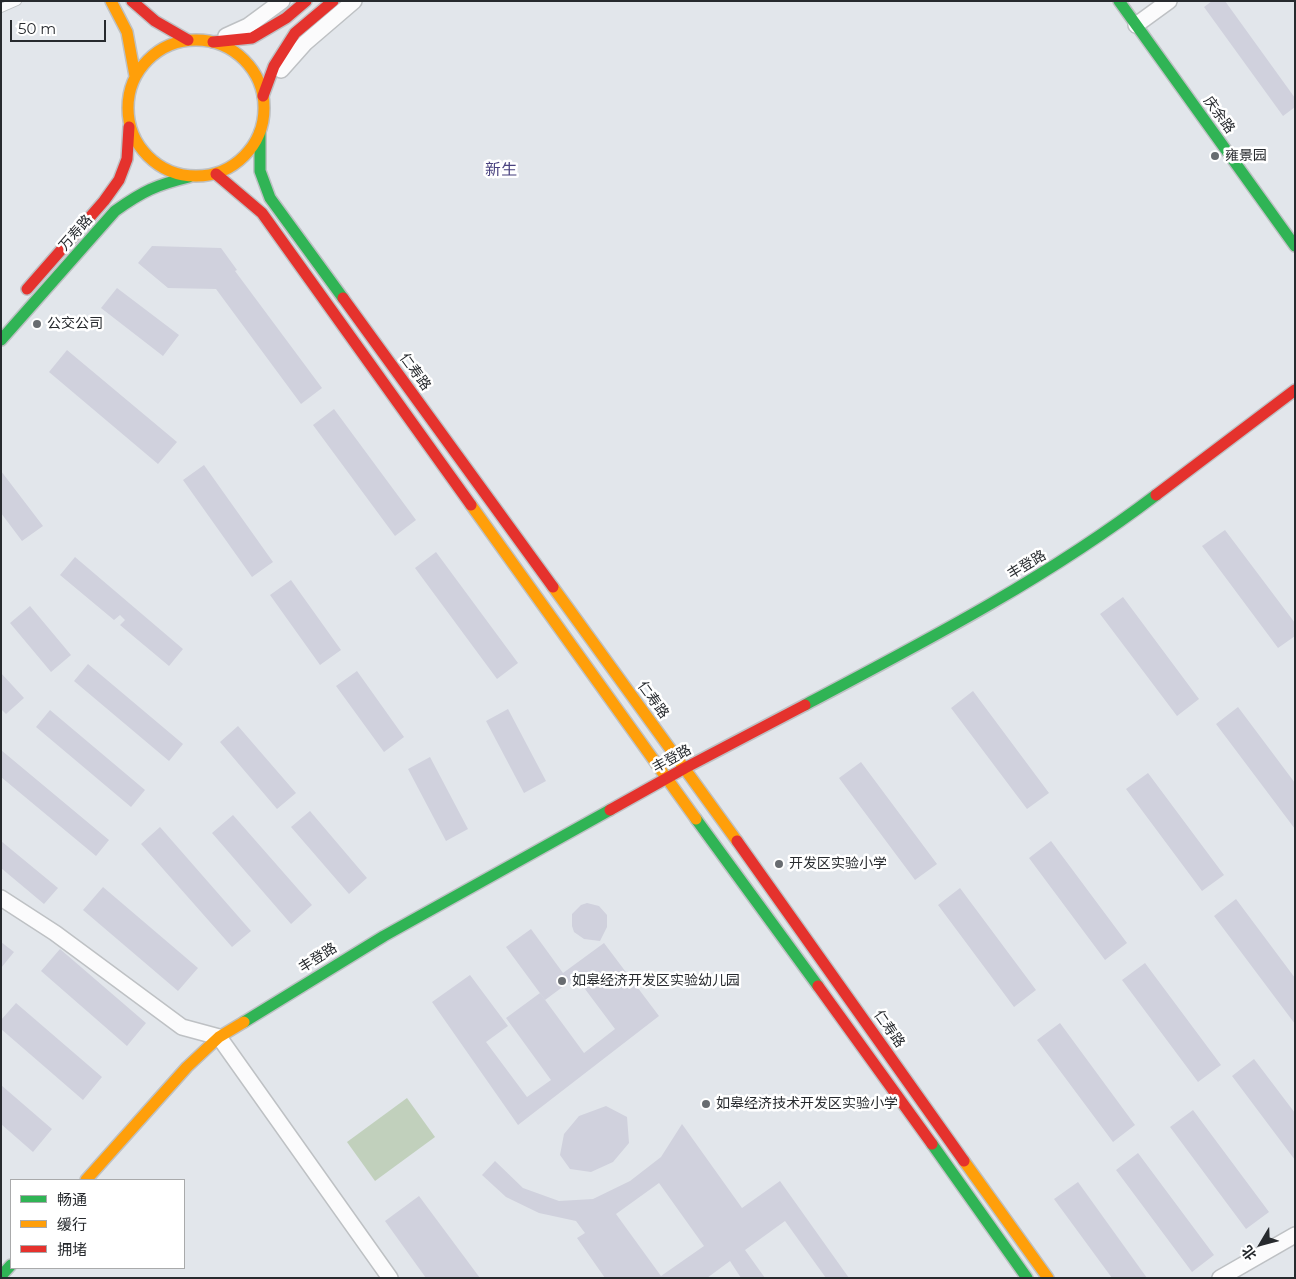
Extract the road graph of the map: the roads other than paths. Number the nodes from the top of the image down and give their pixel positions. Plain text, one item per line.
1 (17, 1) edge
2 (111, 1) edge
3 (132, 1) edge
4 (282, 1) edge
5 (306, 1) edge
6 (333, 1) edge
7 (354, 1) edge
8 (1119, 1) edge
9 (1169, 1) edge
10 (1, 8) edge
11 (1136, 25) junction
12 (188, 40) junction
13 (213, 42) junction
14 (135, 76) junction
15 (263, 96) junction
16 (129, 122) junction
17 (260, 132) junction
18 (216, 174) junction
19 (194, 176) junction
20 (1295, 246) edge
21 (20, 296) dead end
22 (1, 340) edge
23 (1295, 390) edge
24 (685, 768) junction
25 (667, 779) junction
26 (1, 898) edge
27 (219, 1037) junction
28 (87, 1179) edge
29 (1295, 1234) edge
30 (10, 1266) edge
31 (1, 1276) edge
32 (390, 1278) edge
33 (1028, 1278) edge
34 (1048, 1278) edge
35 (1220, 1278) edge

1 - 10 lane
2 - 14 main road
3 - 12 main road
4 - 13 street
5 - 13 main road
6 - 15 main road
7 - 15 street
8 - 11 main road, 庆余路
9 - 11 street
11 - 20 main road, 庆余路
12 - 13 main road
12 - 14 main road
13 - 15 main road
14 - 16 main road
15 - 17 main road
16 - 19 main road
16 - 21 main road, 万寿路
17 - 18 main road
17 - 24 main road, 仁寿路
18 - 19 main road
18 - 25 main road
19 - 22 main road, 万寿路
23 - 24 main road, 丰登路
24 - 25 main road, 丰登路
24 - 34 main road, 仁寿路
25 - 27 main road, 丰登路
25 - 33 main road
26 - 27 street
27 - 28 main road, 丰登路
27 - 32 street
29 - 35 street
30 - 31 main road

